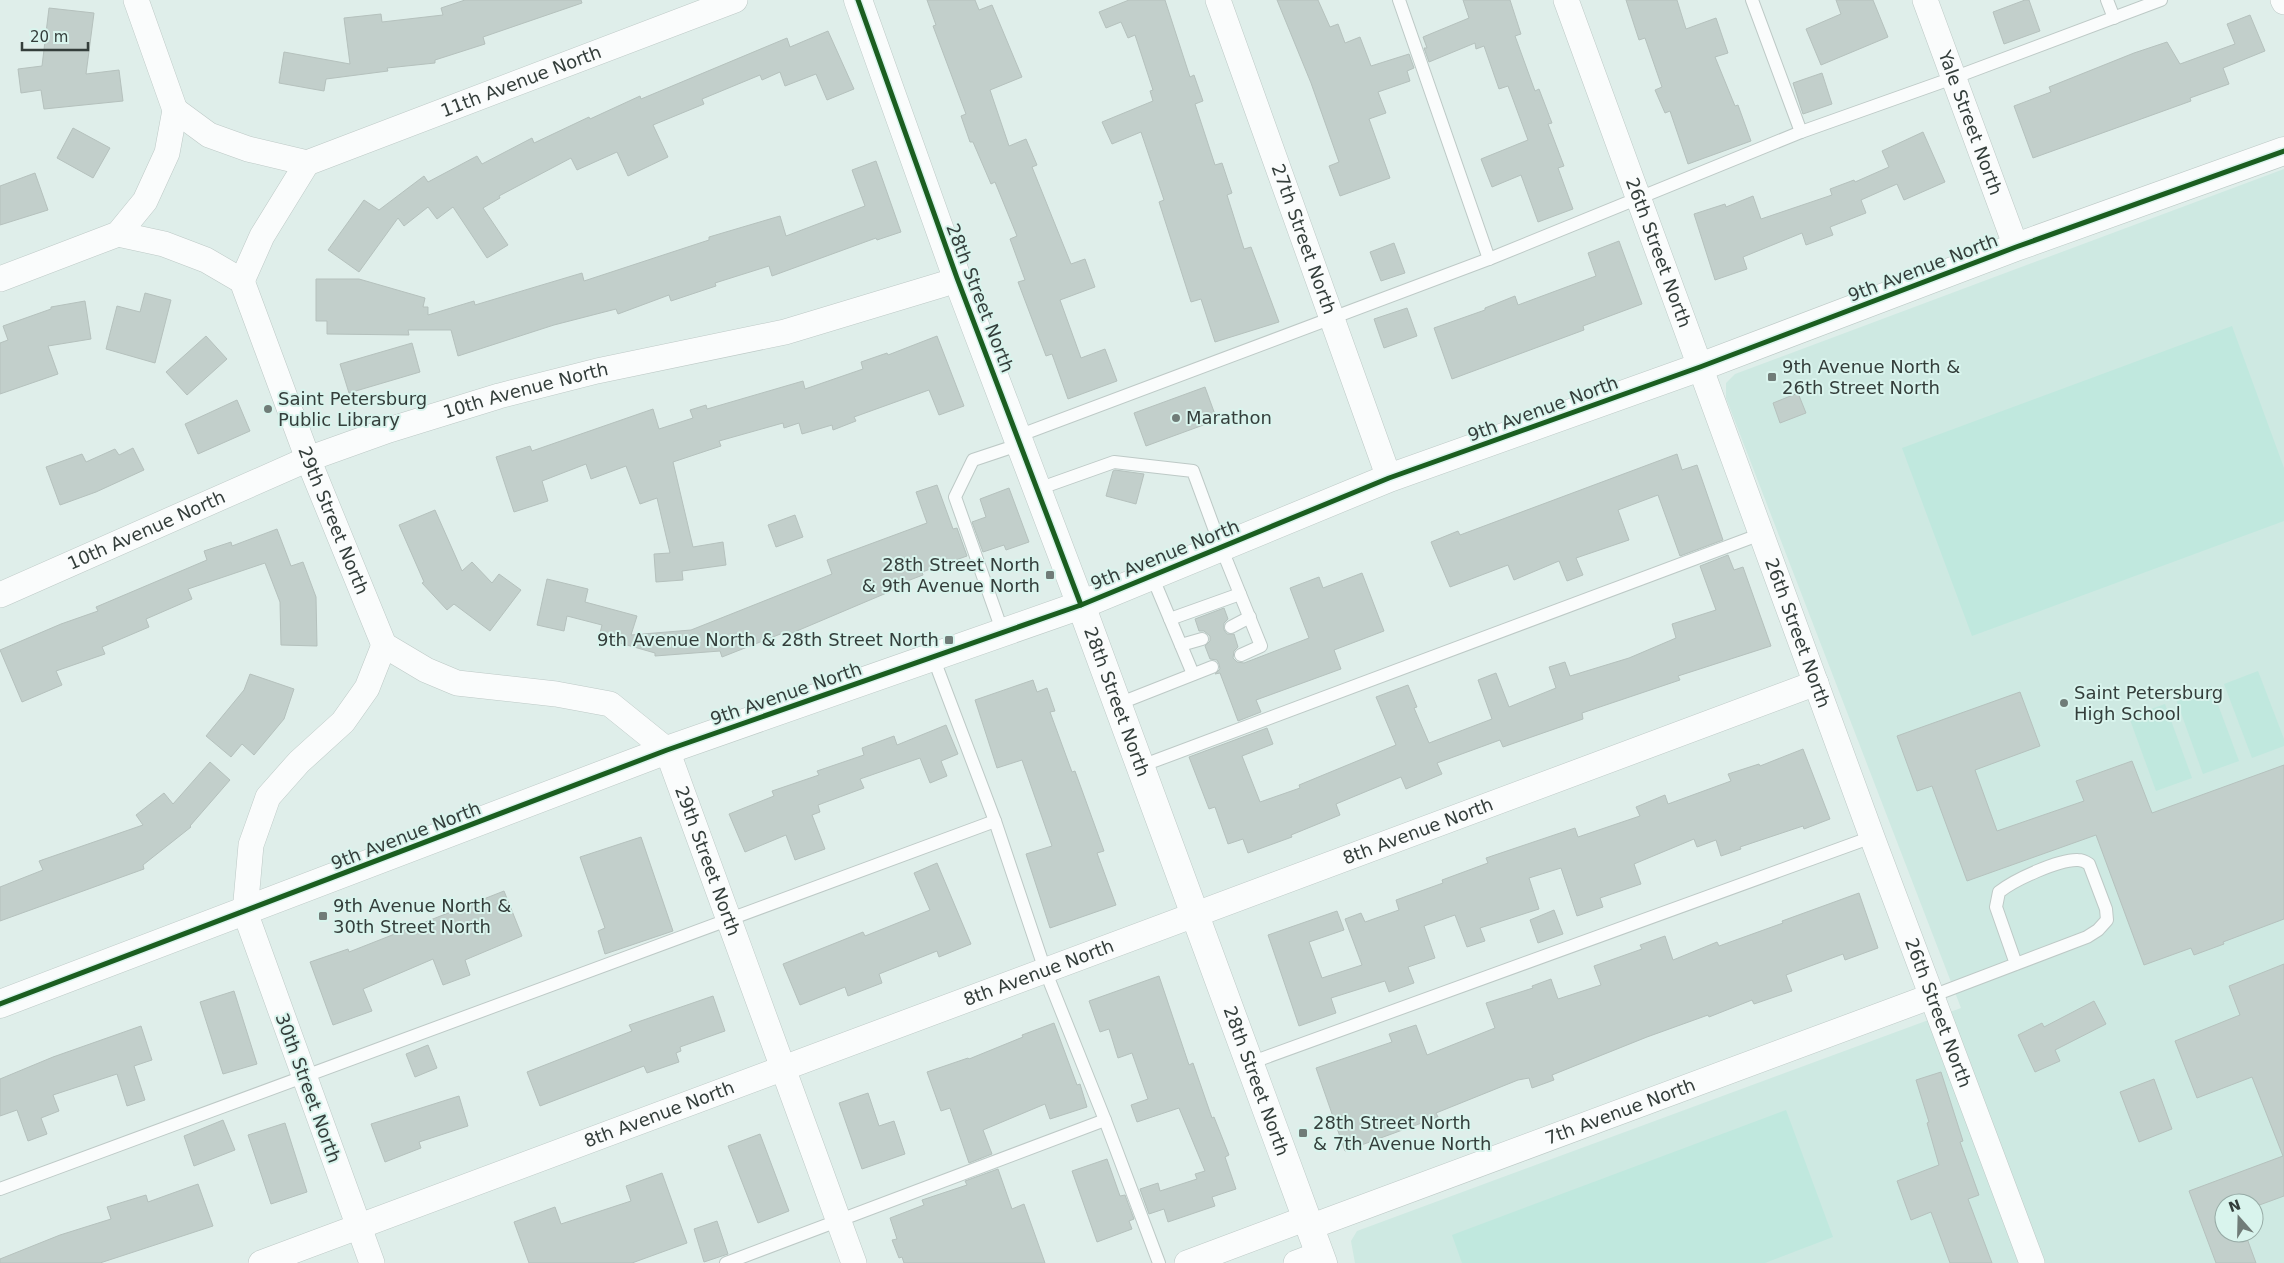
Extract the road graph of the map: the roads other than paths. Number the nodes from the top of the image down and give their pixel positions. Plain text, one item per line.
1 (136, 0) edge
2 (735, 0) edge
3 (858, 0) edge
4 (1218, 0) edge
5 (1399, 0) edge
6 (1566, 0) edge
7 (1752, 0) edge
8 (1925, 0) edge
9 (2107, 0) edge
10 (2160, 0) edge
11 (2114, 18) junction
12 (1954, 78) junction
13 (175, 110) junction
14 (1801, 132) junction
15 (2284, 151) edge
16 (307, 163) junction
17 (1638, 198) junction
18 (118, 234) junction
19 (2016, 247) junction
20 (1489, 259) junction
21 (957, 278) junction
22 (0, 279) edge
23 (242, 282) junction
24 (1330, 317) junction
25 (1700, 368) junction
26 (1020, 440) junction
27 (308, 459) junction
28 (1389, 478) junction
29 (1038, 490) junction
30 (1761, 534) junction
31 (1221, 547) junction
32 (1152, 576) junction
33 (1240, 594) junction
34 (0, 595) edge
35 (1082, 605) junction
36 (1250, 617) junction
37 (1170, 619) junction
38 (1231, 626) dead end
39 (1003, 633) junction
40 (1202, 638) dead end
41 (384, 645) junction
42 (1181, 645) junction
43 (1241, 654) dead end
44 (933, 657) junction
45 (1212, 666) dead end
46 (1193, 674) junction
47 (1816, 683) junction
48 (1118, 704) junction
49 (667, 750) junction
50 (1141, 766) junction
51 (994, 821) junction
52 (1872, 837) junction
53 (245, 912) junction
54 (1194, 914) junction
55 (729, 920) junction
56 (2016, 964) junction
57 (1045, 970) junction
58 (1932, 996) junction
59 (0, 1004) edge
60 (1250, 1063) junction
61 (783, 1068) junction
62 (304, 1076) junction
63 (1105, 1120) junction
64 (0, 1189) edge
65 (839, 1221) junction
66 (1308, 1223) junction
67 (358, 1227) junction
68 (1313, 1260) edge
69 (261, 1263) edge
70 (372, 1263) edge
71 (726, 1263) edge
72 (854, 1263) edge
73 (1159, 1263) edge
74 (1187, 1263) edge
75 (2032, 1263) edge

1 - 13 street
2 - 16 street, 11th Avenue North
3 - 21 street, 28th Street North
4 - 24 street, 27th Street North
5 - 20 lane
6 - 17 street, 26th Street North
7 - 14 lane
8 - 12 street, Yale Street North
9 - 11 lane
10 - 11 lane
11 - 12 lane
12 - 14 lane
12 - 19 street, Yale Street North
13 - 16 street
13 - 18 street
14 - 17 lane
15 - 19 street, 9th Avenue North
16 - 23 street
17 - 20 lane
17 - 25 street, 26th Street North
18 - 22 street
18 - 23 street
19 - 25 street, 9th Avenue North
20 - 24 lane
21 - 26 street, 28th Street North
21 - 27 street, 10th Avenue North
23 - 27 street, 29th Street North
24 - 26 lane
24 - 28 street, 27th Street North
25 - 28 street, 9th Avenue North
25 - 30 street, 26th Street North
26 - 29 street, 28th Street North
26 - 39 lane
27 - 34 street, 10th Avenue North
27 - 41 street, 29th Street North
28 - 31 street, 9th Avenue North
29 - 31 lane
29 - 35 street, 28th Street North
30 - 47 street, 26th Street North
30 - 50 lane
31 - 32 street, 9th Avenue North
31 - 33 lane
32 - 35 street, 9th Avenue North
32 - 37 lane
33 - 36 lane
33 - 37 lane
35 - 39 street, 9th Avenue North
35 - 48 street, 28th Street North
36 - 38 lane
36 - 43 lane
37 - 42 lane
39 - 44 street, 9th Avenue North
40 - 42 lane
41 - 49 street
41 - 53 street
42 - 46 lane
44 - 49 street, 9th Avenue North
44 - 51 lane
45 - 46 lane
46 - 48 lane
47 - 52 street, 26th Street North
47 - 54 street, 8th Avenue North
48 - 50 street, 28th Street North
49 - 53 street, 9th Avenue North
49 - 55 street, 29th Street North
50 - 54 street, 28th Street North
51 - 55 lane
51 - 57 lane
52 - 58 street, 26th Street North
52 - 60 lane
53 - 59 street, 9th Avenue North
53 - 62 street, 30th Street North
54 - 57 street, 8th Avenue North
54 - 60 street, 28th Street North
55 - 61 street, 29th Street North
55 - 62 lane
56 - 56 lane
56 - 58 lane
57 - 61 street, 8th Avenue North
57 - 63 lane
58 - 66 street, 7th Avenue North
58 - 75 street, 26th Street North
60 - 66 street, 28th Street North
61 - 65 street, 29th Street North
61 - 67 street, 8th Avenue North
62 - 64 lane
62 - 67 street, 30th Street North
63 - 65 lane
63 - 73 lane
65 - 71 lane
65 - 72 street, 29th Street North
66 - 68 street, 28th Street North
66 - 74 street, 7th Avenue North
67 - 69 street, 8th Avenue North
67 - 70 street, 30th Street North

